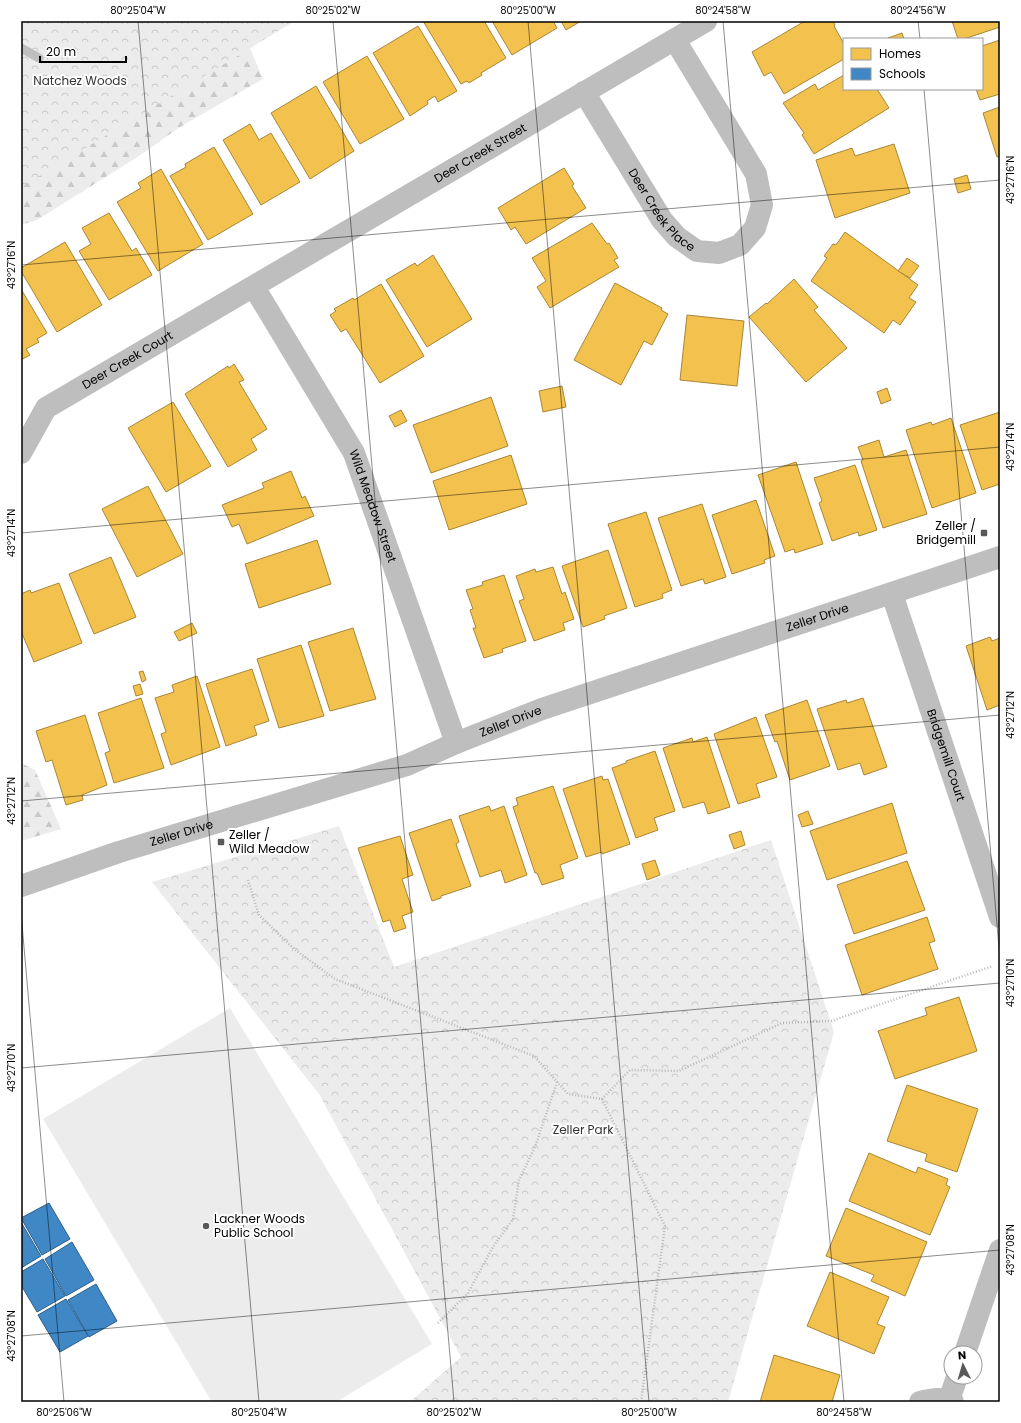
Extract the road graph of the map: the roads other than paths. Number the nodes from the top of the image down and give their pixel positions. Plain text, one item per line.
1 (706, 21) edge
2 (676, 40) junction
3 (584, 92) junction
4 (254, 286) junction
5 (21, 453) edge
6 (1000, 557) edge
7 (892, 594) junction
8 (456, 743) junction
9 (21, 886) edge
10 (1000, 917) edge
11 (1000, 1250) edge
12 (968, 1345) edge
13 (955, 1385) edge
14 (951, 1401) edge
15 (920, 1402) edge

1 - 2 street, Deer Creek Street
2 - 3 street, Deer Creek Street
2 - 3 street, Deer Creek Place
3 - 4 street, Deer Creek Street
4 - 5 street, Deer Creek Court
4 - 8 street, Wild Meadow Street
6 - 7 street, Zeller Drive
7 - 8 street, Zeller Drive
7 - 10 street, Bridgemill Court
8 - 9 street, Zeller Drive
11 - 12 street
13 - 14 street
14 - 15 street

